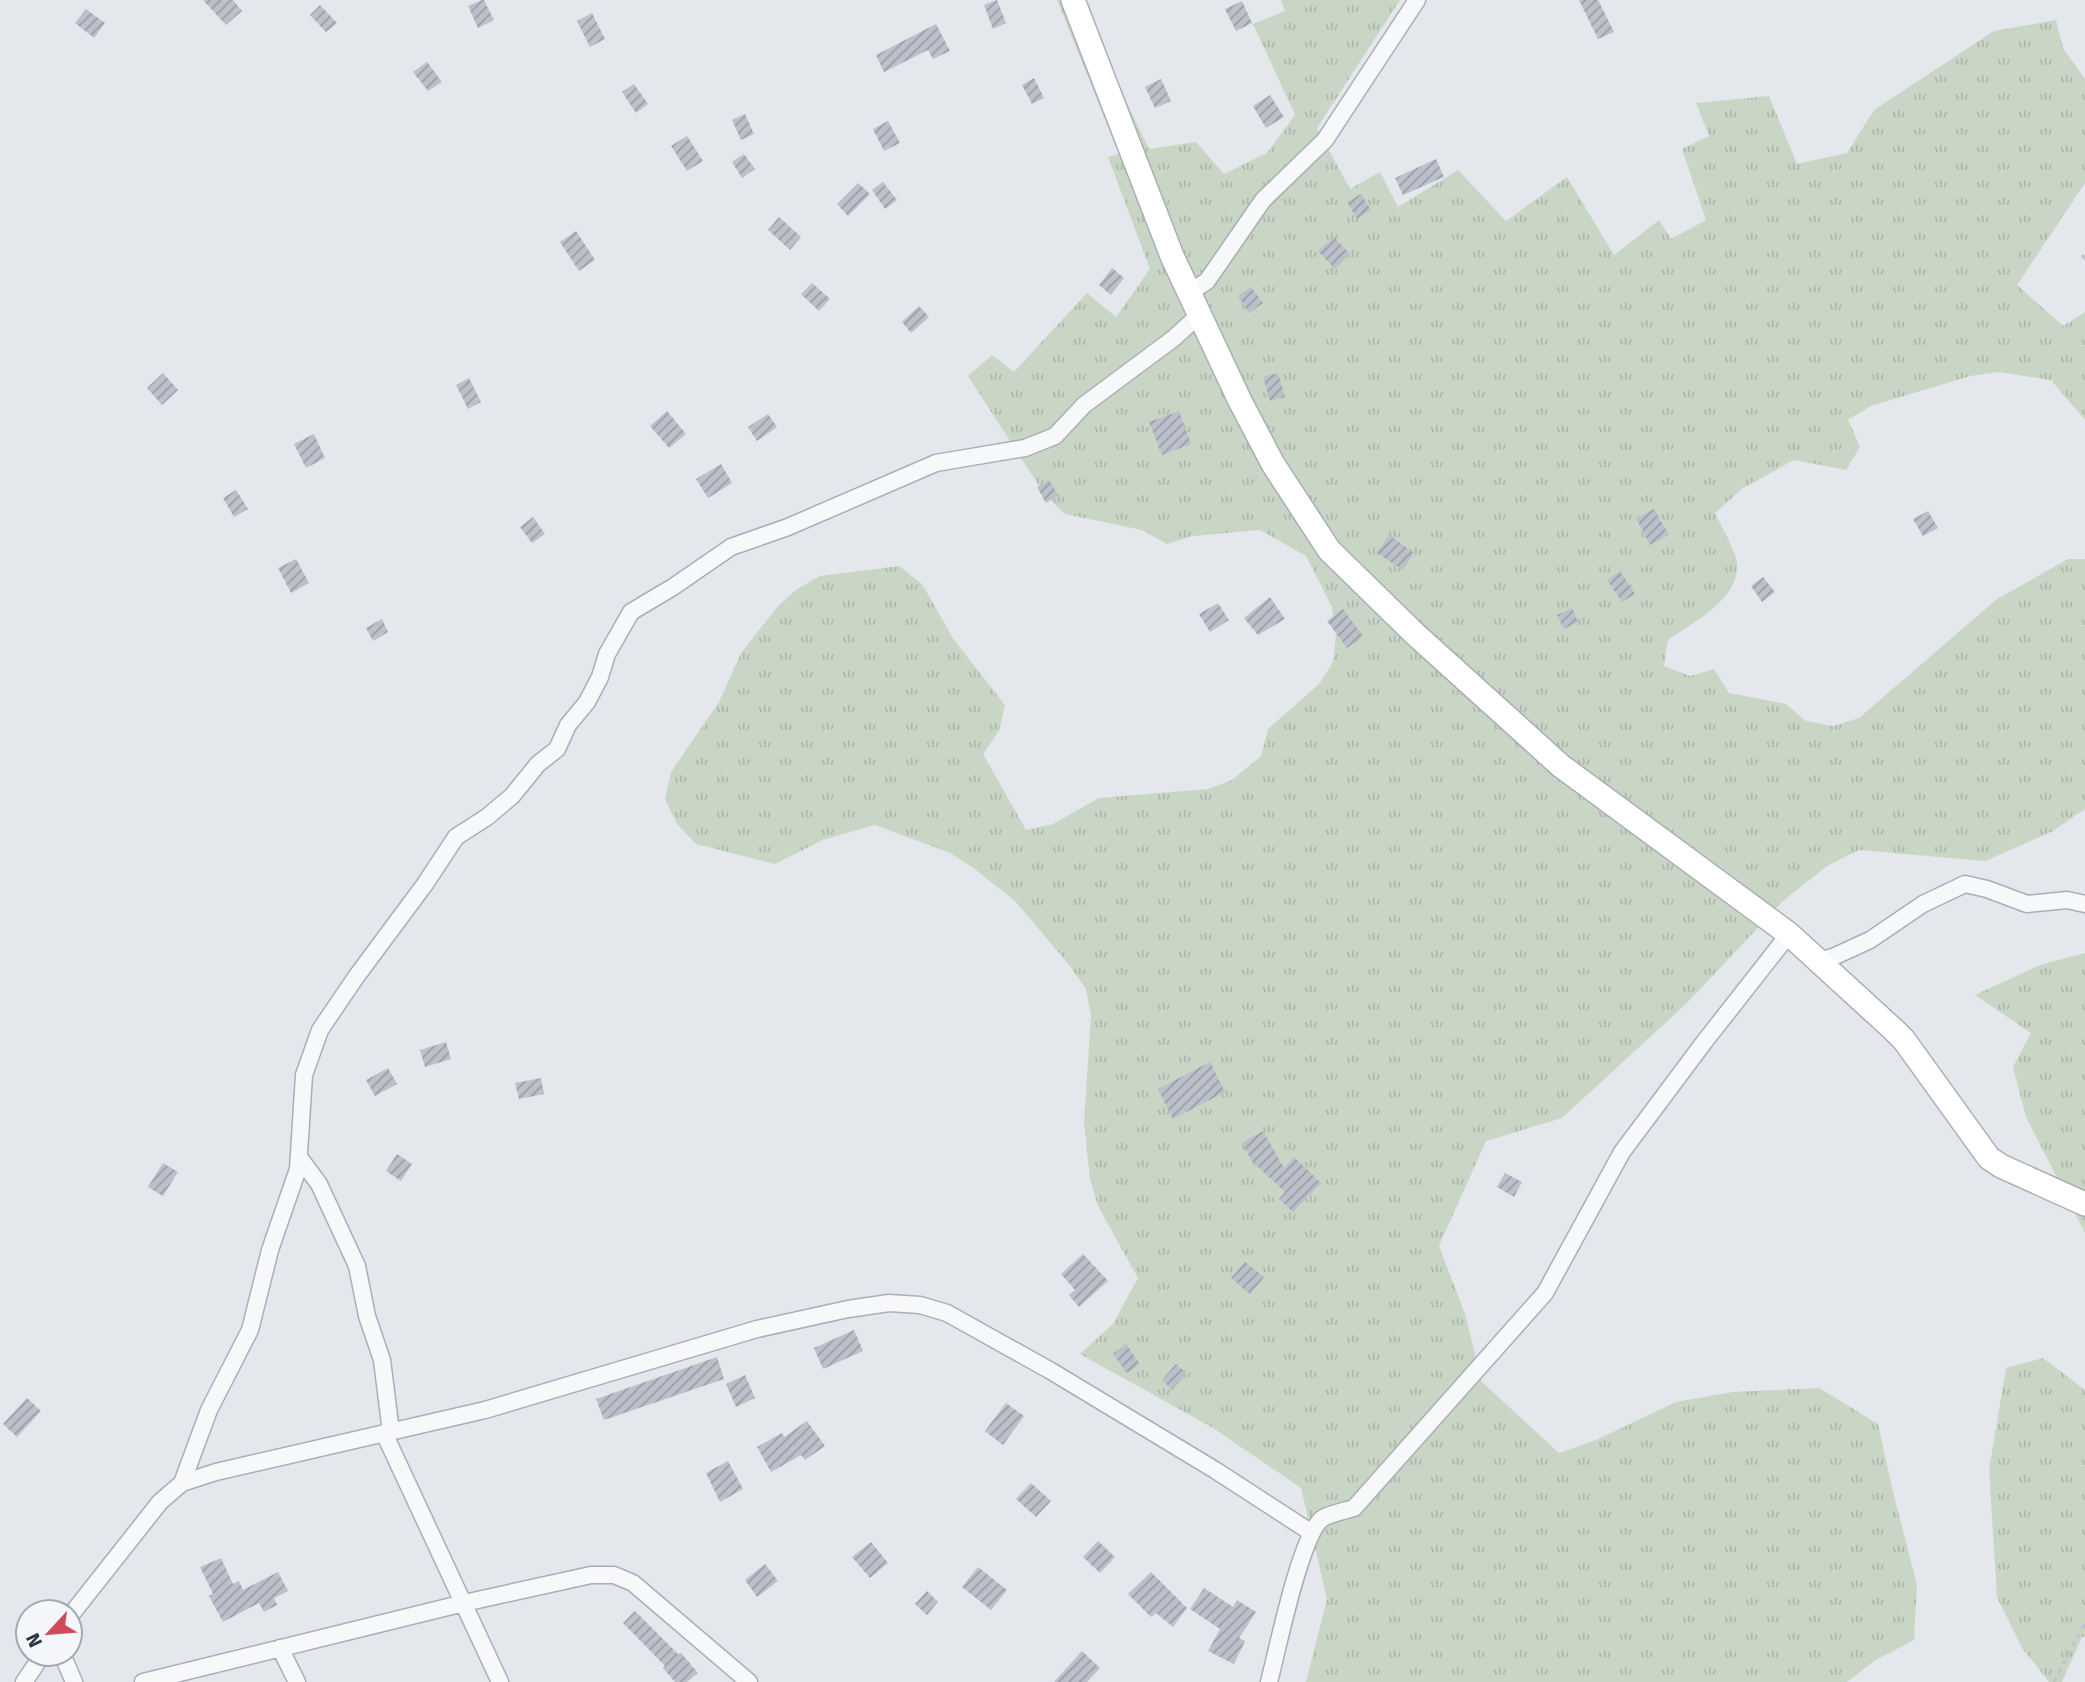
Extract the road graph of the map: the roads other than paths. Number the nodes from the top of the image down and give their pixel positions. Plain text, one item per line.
1 (1073, 0) edge
2 (1417, 0) edge
3 (1189, 293) junction
4 (1199, 315) junction
5 (2085, 904) edge
6 (1789, 934) junction
7 (1818, 961) junction
8 (299, 1157) junction
9 (2085, 1203) edge
10 (388, 1433) junction
11 (182, 1483) junction
12 (1312, 1533) junction
13 (84, 1598) edge
14 (464, 1603) junction
15 (280, 1648) junction
16 (143, 1682) edge
17 (297, 1682) edge
18 (500, 1682) edge
19 (749, 1682) edge
20 (1269, 1682) edge

1 - 3 street
2 - 3 street
3 - 4 street
4 - 6 street
4 - 8 street
5 - 7 street
6 - 7 street
6 - 12 street
7 - 9 street
8 - 10 street
8 - 11 street
10 - 11 street
10 - 12 street
10 - 14 street
11 - 13 street
12 - 20 street
14 - 15 street
14 - 18 street
14 - 19 street
15 - 16 street
15 - 17 street

